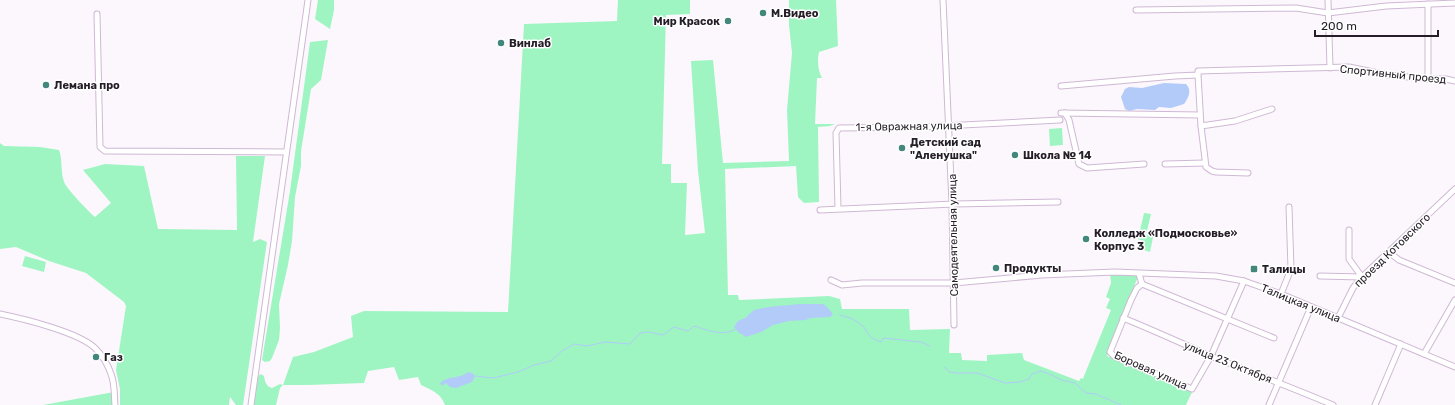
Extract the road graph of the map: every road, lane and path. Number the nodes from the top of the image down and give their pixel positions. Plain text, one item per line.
1 (308, 0) edge
2 (943, 0) edge
3 (1328, 0) edge
4 (1455, 3) edge
5 (1428, 4) junction
6 (1136, 10) dead end
7 (1328, 13) junction
8 (98, 14) dead end
9 (1330, 68) junction
10 (1198, 75) junction
11 (1428, 79) junction
12 (1455, 81) edge
13 (1061, 86) dead end
14 (1272, 108) dead end
15 (1200, 114) junction
16 (1060, 120) dead end
17 (949, 126) junction
18 (1201, 126) junction
19 (286, 152) junction
20 (1205, 163) junction
21 (1144, 164) dead end
22 (1165, 164) dead end
23 (1248, 173) dead end
24 (1455, 189) edge
25 (1058, 202) dead end
26 (952, 204) junction
27 (1289, 207) dead end
28 (838, 208) junction
29 (820, 210) dead end
30 (1349, 230) dead end
31 (1390, 253) junction
32 (1139, 274) junction
33 (1320, 276) dead end
34 (1362, 277) junction
35 (831, 280) dead end
36 (1244, 281) junction
37 (954, 283) junction
38 (1455, 283) edge
39 (1142, 284) junction
40 (1282, 294) junction
41 (1455, 300) edge
42 (1311, 307) junction
43 (0, 314) edge
44 (1123, 318) junction
45 (1226, 318) junction
46 (1338, 318) junction
47 (954, 325) dead end
48 (1274, 338) dead end
49 (1401, 344) junction
50 (1424, 354) junction
51 (1211, 356) junction
52 (1455, 367) edge
53 (1280, 382) junction
54 (115, 405) edge
55 (252, 405) edge
56 (1269, 405) edge
57 (1333, 405) edge
58 (1375, 405) edge

1 - 19 street
2 - 17 street, Самодеятельная улица
3 - 7 street
4 - 5 street
5 - 7 street
5 - 11 street
6 - 7 street
7 - 9 street
8 - 19 street
9 - 10 street
9 - 11 street, Спортивный проезд
10 - 13 street
10 - 15 street
11 - 12 street, Спортивный проезд
14 - 18 street
15 - 18 street
15 - 21 street
16 - 17 street, 1-я Овражная улица
17 - 26 street, Самодеятельная улица
17 - 28 street, 1-я Овражная улица
18 - 20 street
19 - 55 street
20 - 22 street
20 - 23 street
24 - 31 street, проезд Котовского
25 - 26 street
26 - 28 street
26 - 37 street, Самодеятельная улица
27 - 40 street
28 - 29 street
30 - 34 street
31 - 34 street, проезд Котовского
31 - 38 street
32 - 36 street, Талицкая улица
32 - 37 street
32 - 39 street
33 - 34 street
34 - 46 street, проезд Котовского
35 - 37 street
36 - 40 street, Талицкая улица
36 - 45 street
37 - 47 street, Самодеятельная улица
39 - 44 street
39 - 45 street
40 - 42 street, Талицкая улица
41 - 50 street
42 - 46 street, Талицкая улица
42 - 53 street
43 - 54 street
44 - 51 street, улица 23 Октября
44 - 51 street, Боровая улица
45 - 48 street
45 - 51 street
46 - 49 street, Талицкая улица
49 - 50 street, Талицкая улица
49 - 58 street
50 - 52 street, Талицкая улица
51 - 53 street, улица 23 Октября
53 - 56 street
53 - 57 street, улица 23 Октября

